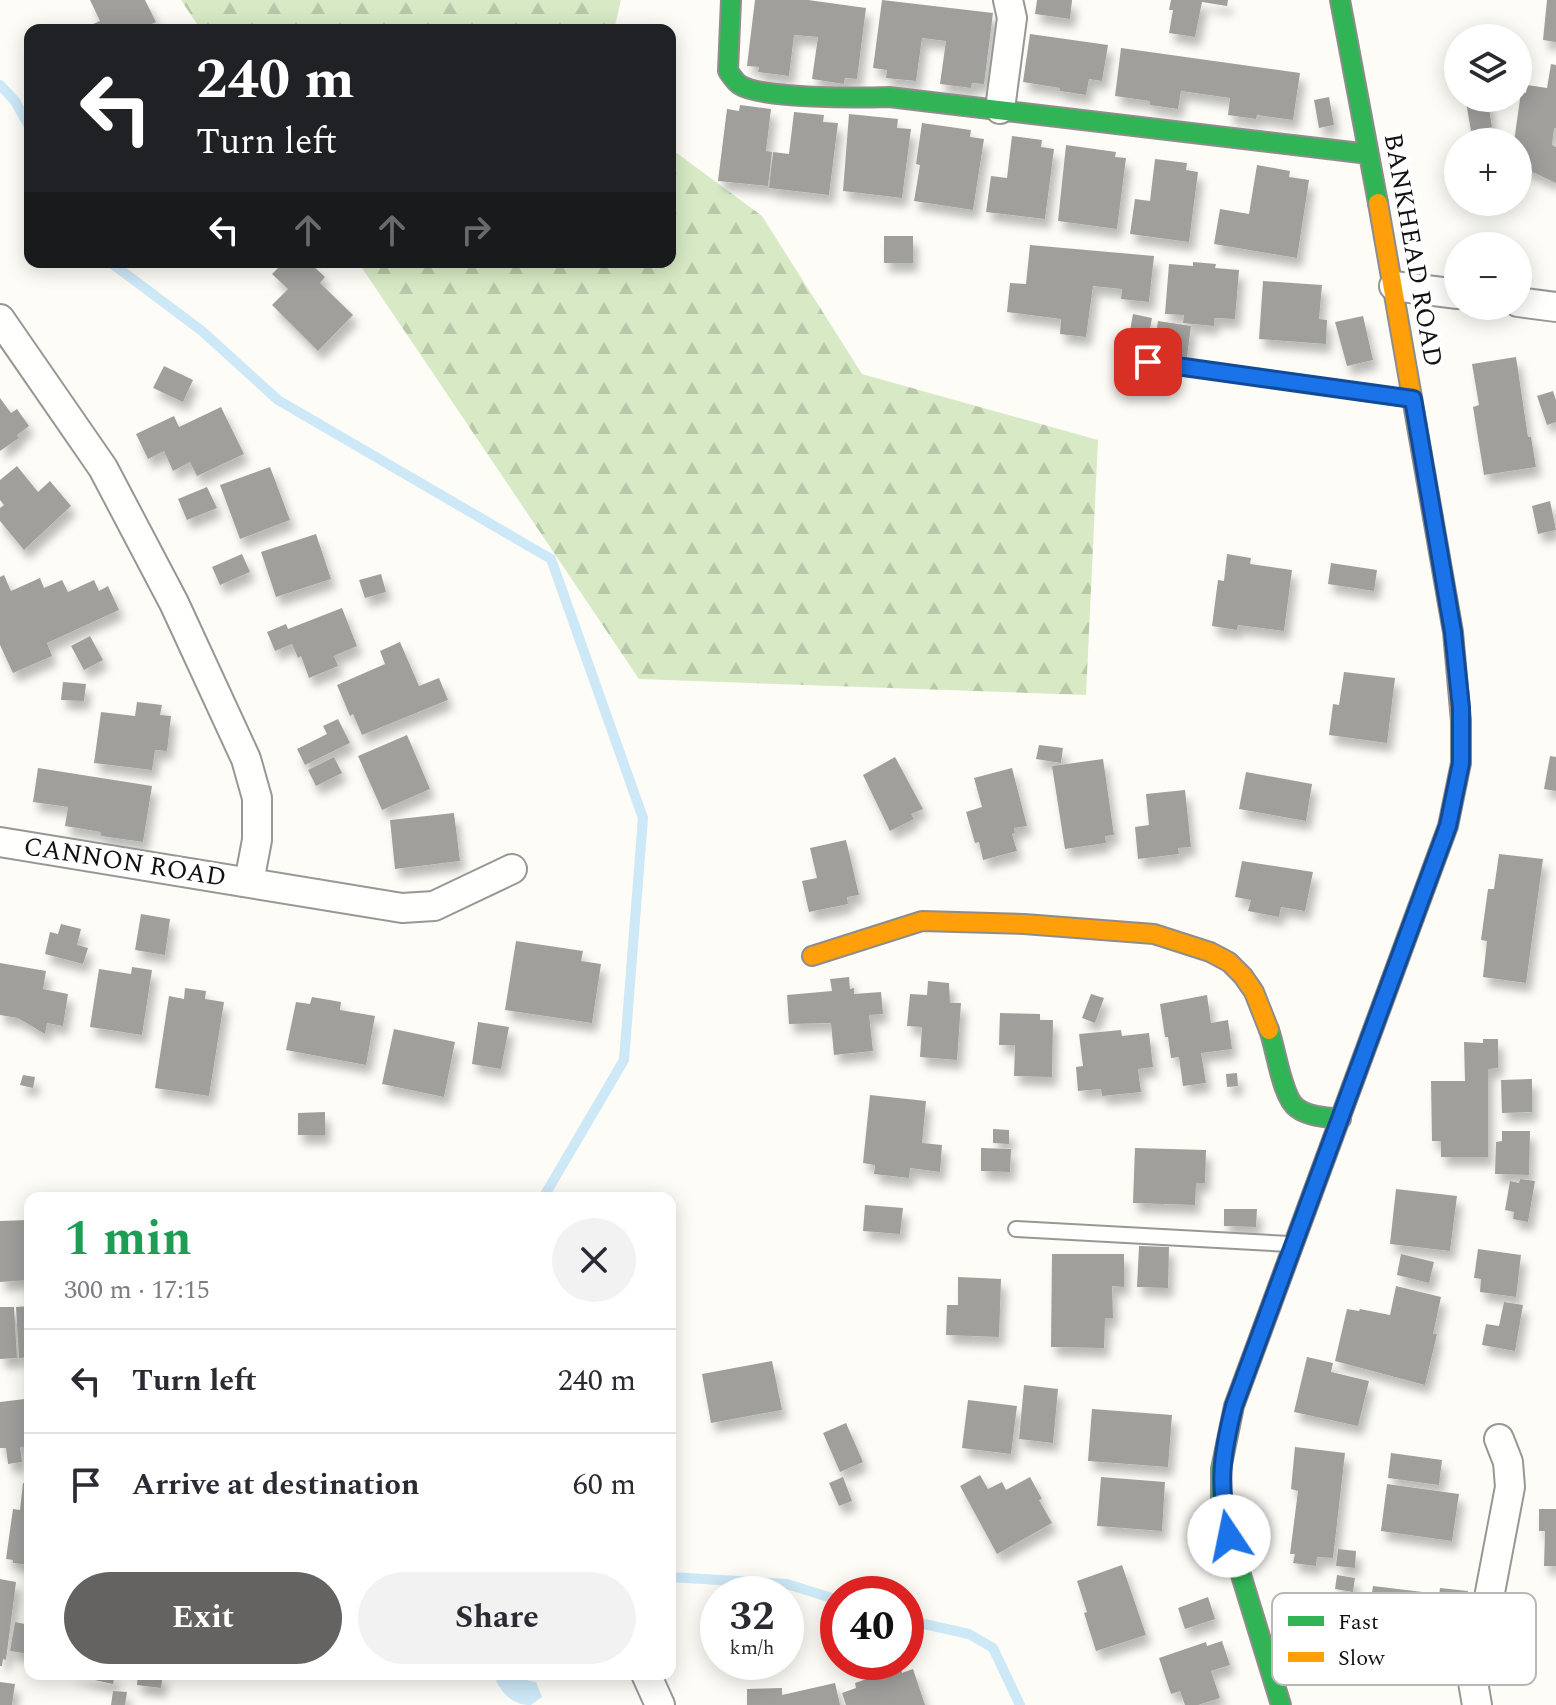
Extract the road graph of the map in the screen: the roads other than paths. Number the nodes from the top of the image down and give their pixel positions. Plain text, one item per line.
1 (731, 0) edge
2 (1008, 0) edge
3 (1340, 0) edge
4 (1000, 109) junction
5 (1369, 154) junction
6 (1394, 286) junction
7 (1444, 292) edge
8 (1532, 304) edge
9 (1556, 307) edge
10 (0, 319) edge
11 (1148, 362) dead end
12 (1413, 399) junction
13 (0, 842) edge
14 (512, 869) dead end
15 (249, 882) junction
16 (812, 956) dead end
17 (1341, 1119) junction
18 (1016, 1229) dead end
19 (1295, 1244) junction
20 (1499, 1439) dead end
21 (1490, 1593) edge
22 (1272, 1676) edge
23 (649, 1680) edge
24 (1275, 1685) edge
25 (1474, 1685) edge
26 (660, 1705) edge
27 (1281, 1705) edge
28 (1477, 1705) edge

1 - 4 street
2 - 4 street
3 - 5 street, BANKHEAD ROAD
4 - 5 street
5 - 6 street, BANKHEAD ROAD
6 - 7 street
6 - 12 street, BANKHEAD ROAD
8 - 9 street
10 - 15 street
11 - 12 lane
12 - 17 street, BANKHEAD ROAD
13 - 15 street, CANNON ROAD
14 - 15 street, CANNON ROAD
16 - 17 street
17 - 19 street, BANKHEAD ROAD
18 - 19 lane
19 - 22 street, BANKHEAD ROAD
20 - 21 street
23 - 26 street
24 - 27 street, BANKHEAD ROAD
25 - 28 street

